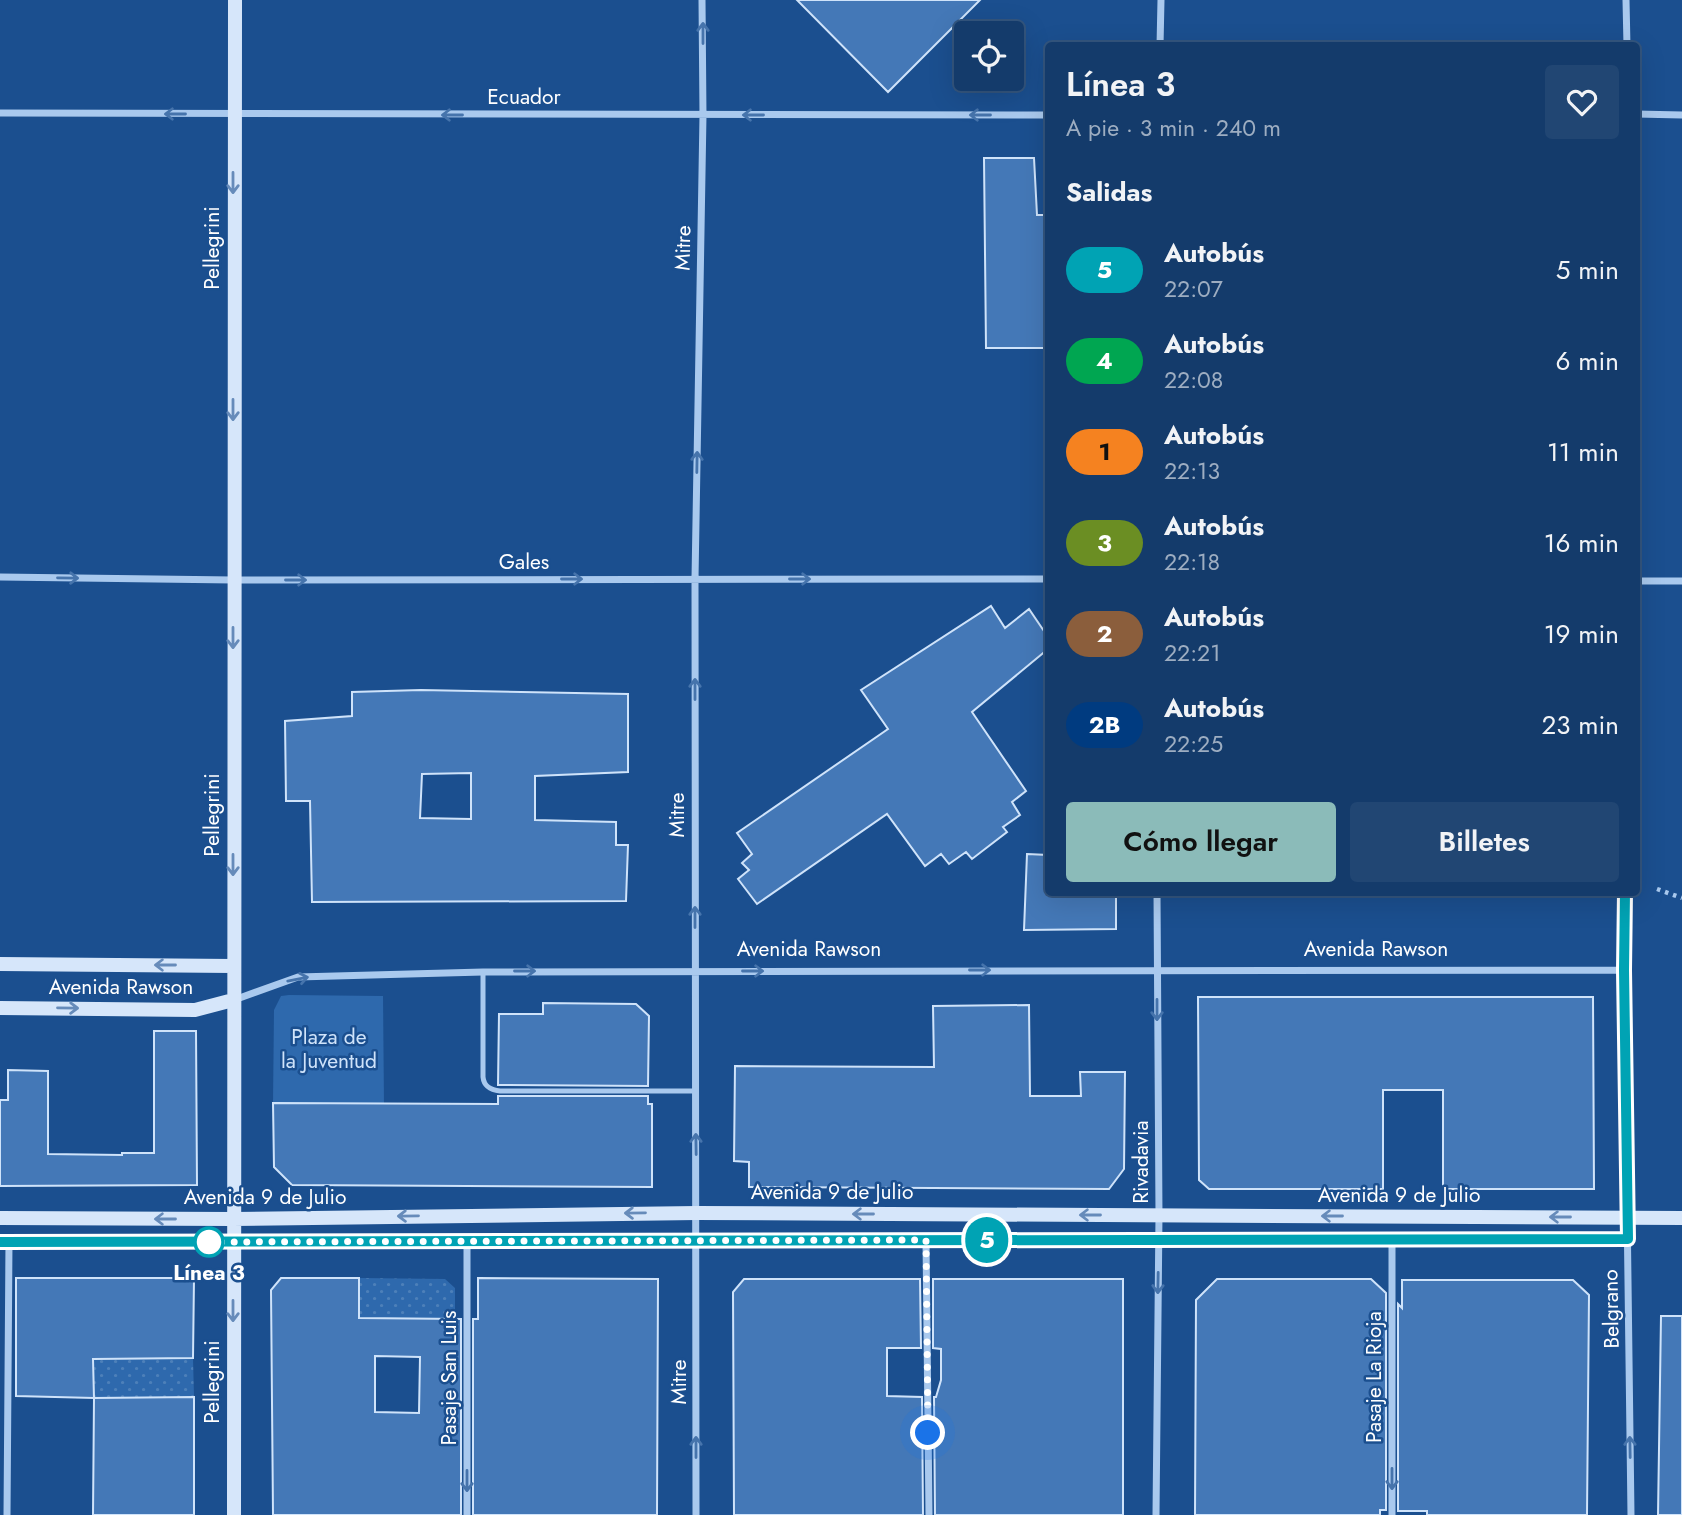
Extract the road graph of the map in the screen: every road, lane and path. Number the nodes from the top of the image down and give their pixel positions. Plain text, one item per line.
1 (234, 0) edge
2 (702, 0) edge
3 (1161, 0) edge
4 (1626, 0) edge
5 (1160, 42) edge
6 (1627, 42) edge
7 (0, 113) edge
8 (233, 114) junction
9 (1640, 114) edge
10 (703, 115) junction
11 (1045, 115) edge
12 (1682, 115) edge
13 (0, 577) edge
14 (695, 579) junction
15 (1045, 579) edge
16 (233, 580) junction
17 (1682, 580) edge
18 (1640, 581) edge
19 (1657, 889) dead end
20 (1157, 896) edge
21 (1626, 896) edge
22 (1682, 898) edge
23 (0, 964) edge
24 (233, 966) junction
25 (1157, 970) junction
26 (1624, 970) junction
27 (695, 971) junction
28 (483, 972) junction
29 (233, 1000) junction
30 (0, 1008) edge
31 (696, 1091) junction
32 (697, 1213) junction
33 (1159, 1215) junction
34 (1628, 1218) junction
35 (1664, 1218) junction
36 (1682, 1218) edge
37 (0, 1219) edge
38 (233, 1219) junction
39 (1682, 1225) edge
40 (1392, 1239) junction
41 (1628, 1239) junction
42 (697, 1240) junction
43 (926, 1240) junction
44 (1158, 1240) junction
45 (467, 1241) junction
46 (5, 1242) edge
47 (233, 1242) junction
48 (7, 1515) edge
49 (234, 1515) edge
50 (467, 1515) edge
51 (696, 1515) edge
52 (929, 1515) edge
53 (1156, 1515) edge
54 (1392, 1515) edge
55 (1631, 1515) edge

1 - 8 street, Pellegrini
10 -> 2 street, Mitre
3 - 5 street
4 - 6 street
8 -> 7 street, Ecuador
10 -> 8 street, Ecuador
8 -> 16 street, Pellegrini
9 - 12 street
11 -> 10 street, Ecuador
14 -> 10 street, Mitre
13 -> 16 street, Gales
14 -> 15 street, Gales
16 -> 14 street, Gales
27 -> 14 street, Mitre
16 -> 24 street, Pellegrini
17 - 18 street
19 - 22 path
20 - 25 street, Rivadavia
21 - 26 street, Belgrano
24 -> 23 street, Avenida Rawson
24 - 29 street, Pellegrini
25 - 26 street, Avenida Rawson
27 -> 25 street, Avenida Rawson
25 -> 33 street, Rivadavia
26 - 34 street, Belgrano
28 -> 27 street, Avenida Rawson
27 - 31 street, Mitre
29 -> 28 street, Avenida Rawson
28 - 31 lane
30 -> 29 street, Avenida Rawson
29 - 38 street, Pellegrini
32 -> 31 street, Mitre
33 -> 32 street, Avenida 9 de Julio
32 -> 38 street, Avenida 9 de Julio
32 - 42 street, Mitre
34 -> 33 street, Avenida 9 de Julio
33 - 44 street, Rivadavia
34 - 35 street, Avenida 9 de Julio
34 - 41 street, Belgrano
35 - 36 street, Avenida 9 de Julio
35 - 39 street, Avenida 9 de Julio
38 -> 37 street, Avenida 9 de Julio
38 - 47 street, Pellegrini
40 - 41 street, Avenida 9 de Julio
40 - 44 street, Avenida 9 de Julio
40 -> 54 street, Pasaje La Rioja
55 -> 41 street, Belgrano
42 - 43 street, Avenida 9 de Julio
42 - 45 street, Avenida 9 de Julio
51 -> 42 street, Mitre
43 - 44 street, Avenida 9 de Julio
43 - 52 street
44 -> 53 street, Rivadavia
45 - 47 street, Avenida 9 de Julio
45 -> 50 street, Pasaje San Luis
46 - 47 street, Avenida 9 de Julio
46 - 48 street
47 -> 49 street, Pellegrini

